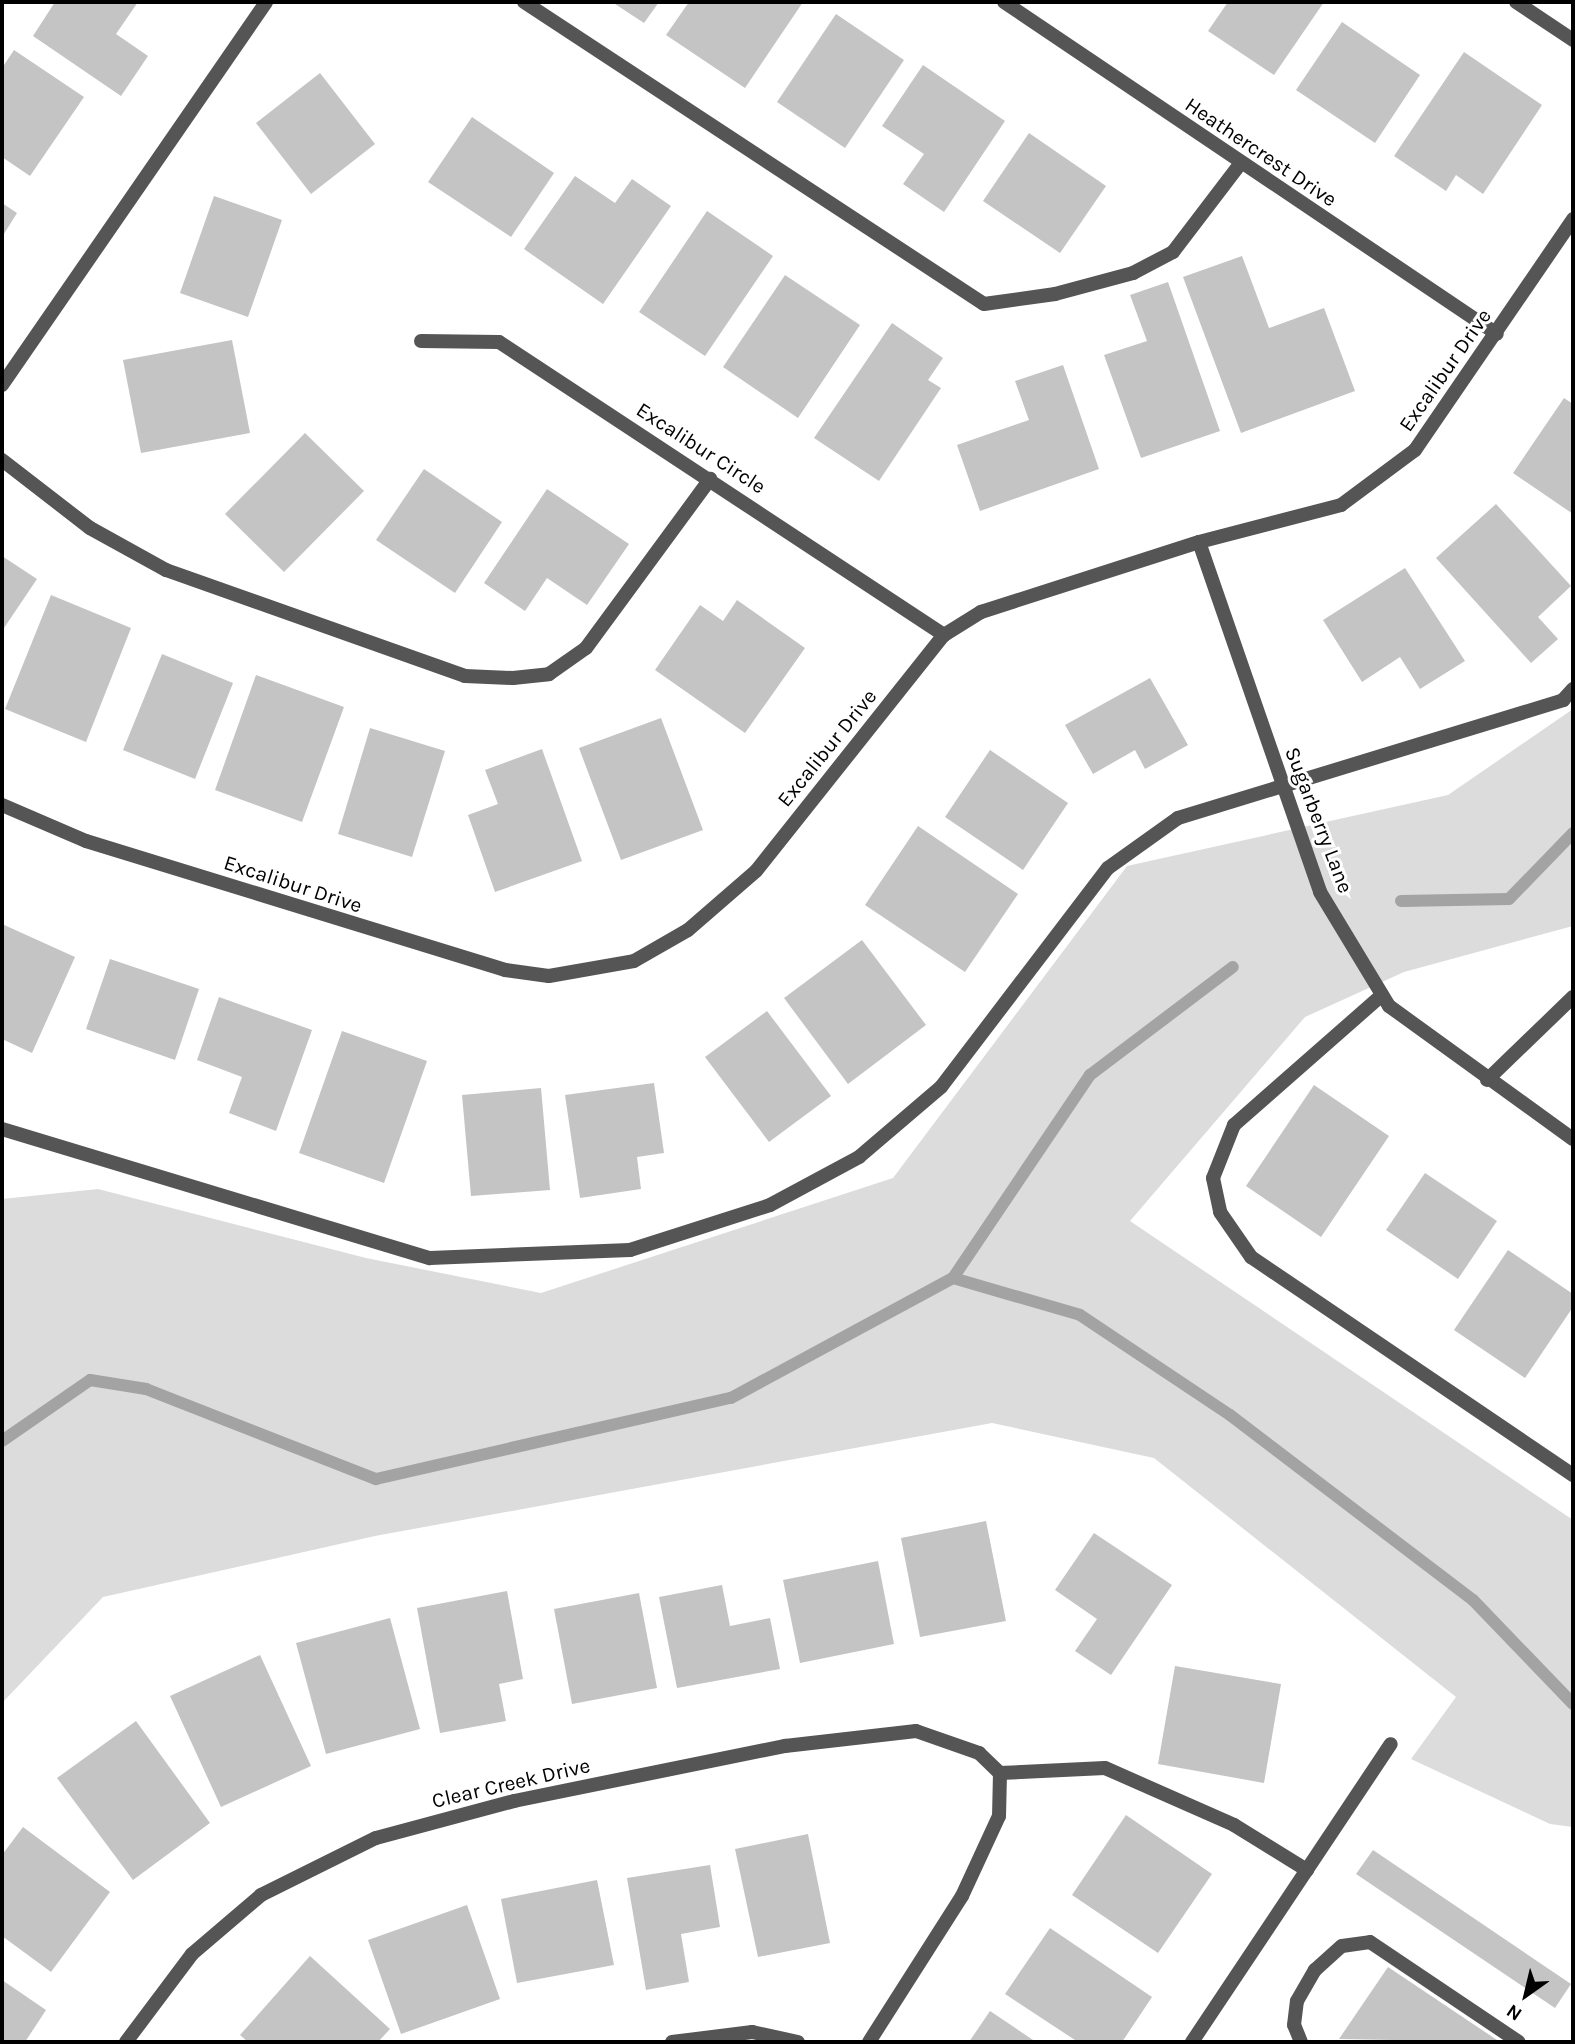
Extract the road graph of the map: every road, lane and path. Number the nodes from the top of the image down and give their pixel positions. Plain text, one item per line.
1 (266, 2) edge
2 (524, 2) edge
3 (1003, 2) edge
4 (1517, 2) edge
5 (1573, 40) edge
6 (1240, 164) junction
7 (1573, 219) edge
8 (1497, 334) junction
9 (421, 341) dead end
10 (2, 385) edge
11 (2, 460) edge
12 (710, 479) junction
13 (1199, 542) junction
14 (944, 635) junction
15 (1573, 689) edge
16 (1283, 789) junction
17 (2, 805) edge
18 (1382, 995) junction
19 (1573, 997) edge
20 (1487, 1080) junction
21 (2, 1129) edge
22 (1573, 1139) edge
23 (1573, 1475) edge
24 (1391, 1744) dead end
25 (1000, 1773) junction
26 (1307, 1870) junction
27 (126, 2042) edge
28 (672, 2042) edge
29 (798, 2042) edge
30 (869, 2042) edge
31 (1192, 2042) edge
32 (1301, 2042) edge
33 (1519, 2042) edge

1 - 10 street
2 - 6 street
3 - 6 street, Heathercrest Drive
4 - 5 street
6 - 8 street, Heathercrest Drive
7 - 8 street, Excalibur Drive
8 - 13 street, Excalibur Drive
9 - 12 street, Excalibur Circle
11 - 12 street
12 - 14 street, Excalibur Circle
13 - 14 street, Excalibur Drive
13 - 16 street, Sugarberry Lane
14 - 17 street, Excalibur Drive
15 - 16 street
16 - 18 street, Sugarberry Lane
16 - 21 street
18 - 20 street, Sugarberry Lane
18 - 23 street
19 - 20 street
20 - 22 street, Sugarberry Lane
24 - 26 street
25 - 26 street
25 - 27 street, Clear Creek Drive
25 - 30 street
26 - 31 street
28 - 29 street
32 - 33 street

